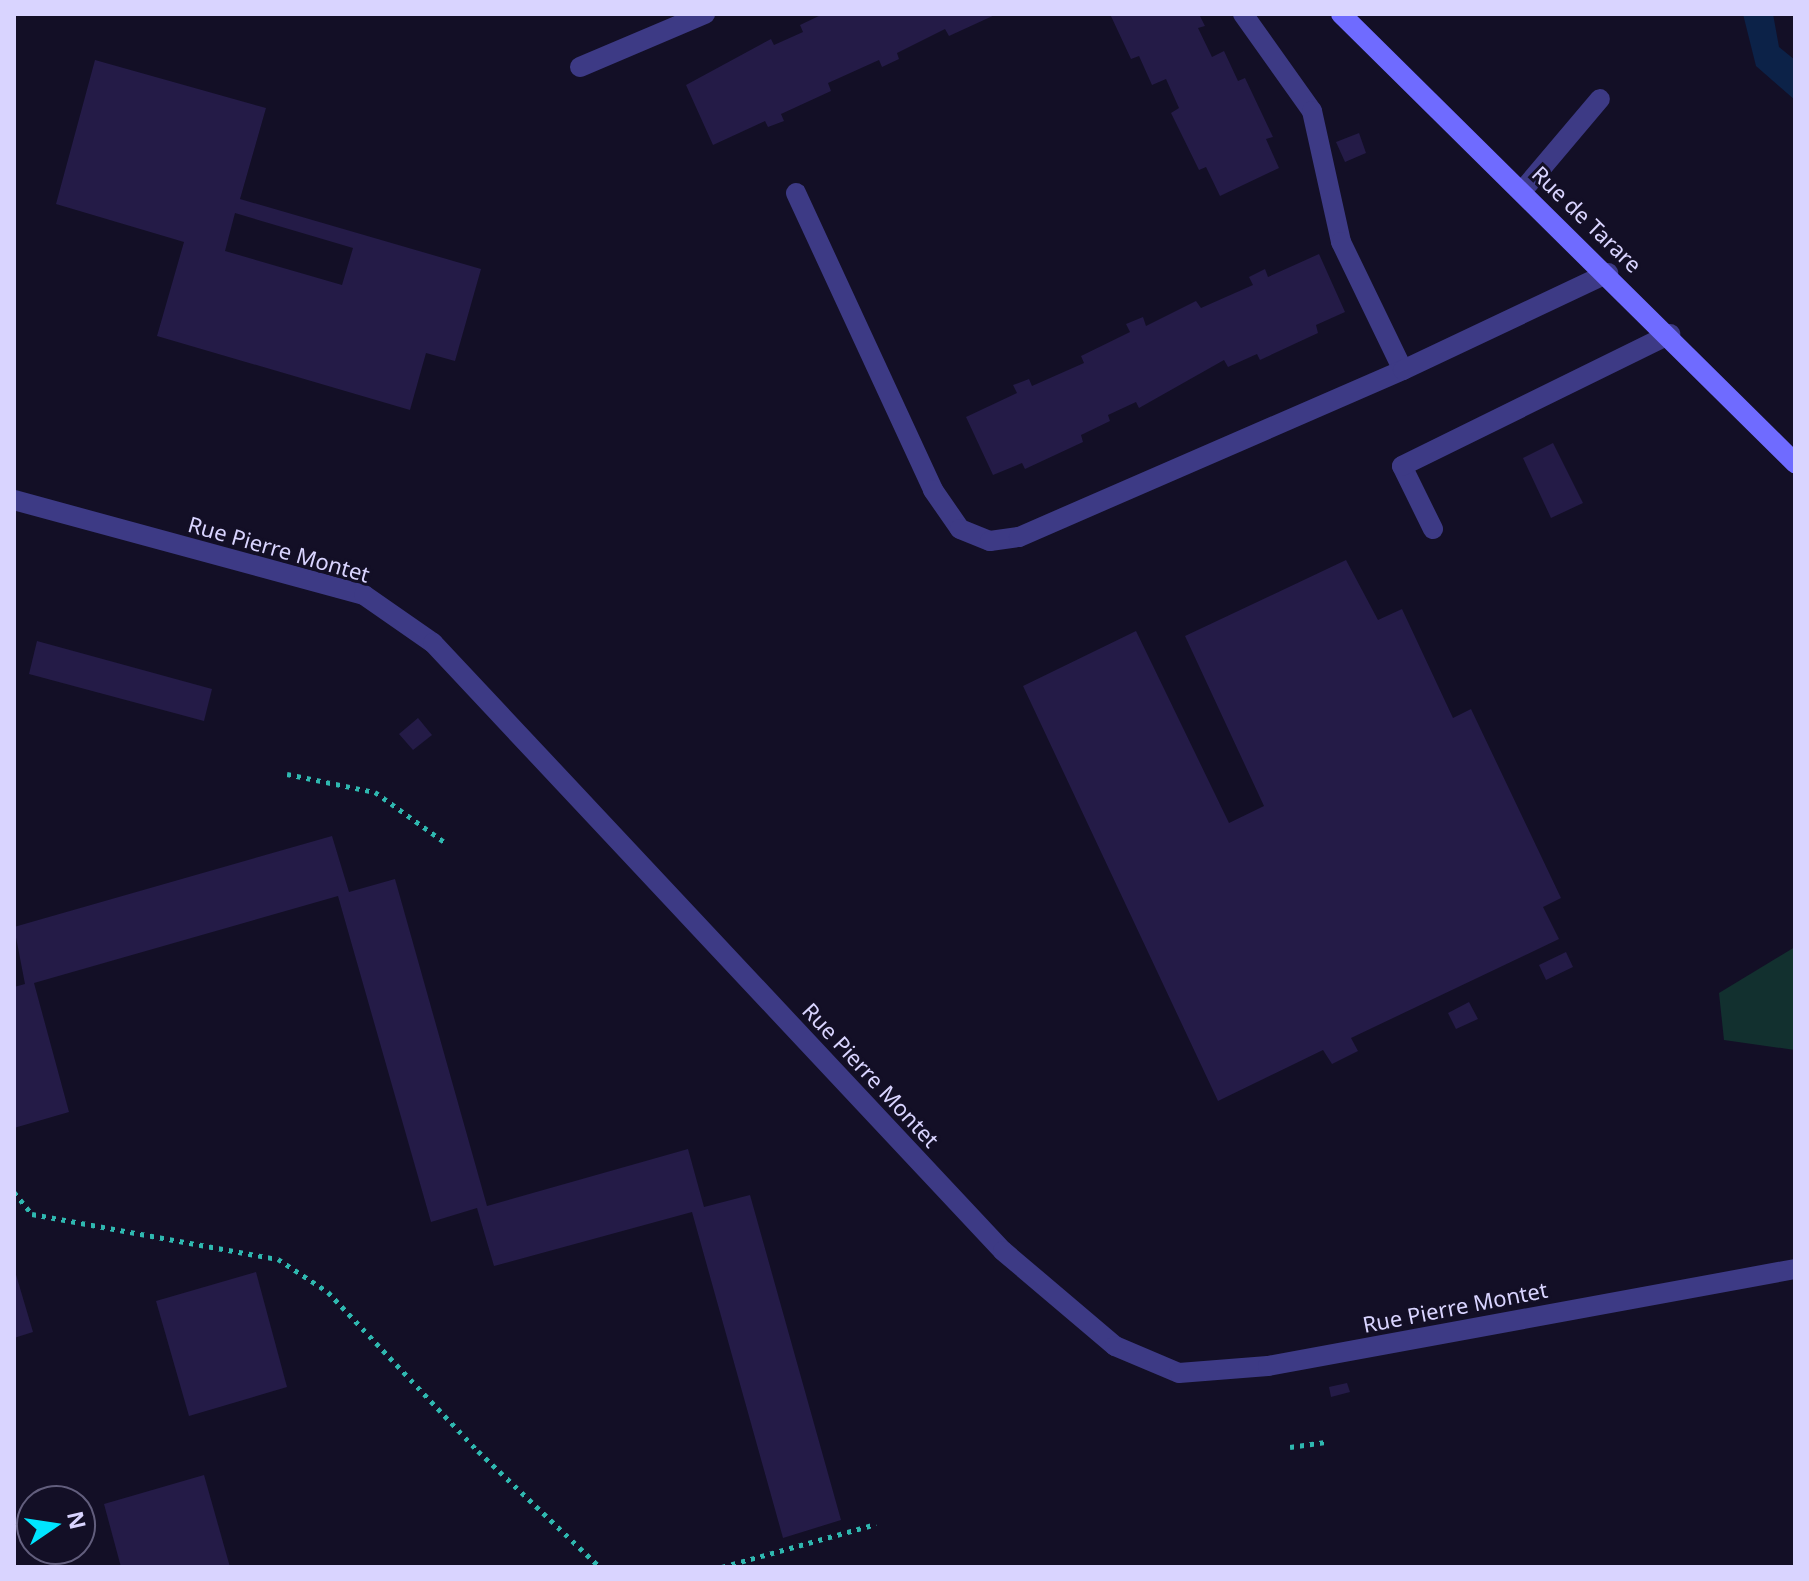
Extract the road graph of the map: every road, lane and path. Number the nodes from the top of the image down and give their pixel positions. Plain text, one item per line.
1 (705, 14) edge
2 (1243, 14) edge
3 (1341, 14) edge
4 (580, 67) dead end
5 (1600, 99) dead end
6 (1523, 190) junction
7 (796, 193) dead end
8 (1608, 273) junction
9 (1670, 334) junction
10 (1403, 370) junction
11 (1795, 463) edge
12 (14, 500) edge
13 (1433, 529) dead end
14 (287, 774) dead end
15 (447, 844) dead end
16 (14, 1192) edge
17 (1795, 1269) edge
18 (1326, 1442) dead end
19 (1290, 1447) dead end
20 (876, 1524) dead end
21 (600, 1567) edge
22 (722, 1567) edge

1 - 4 street
2 - 10 street
3 - 6 main road, Rue de Tarare
5 - 6 street
6 - 8 main road, Rue de Tarare
7 - 10 street
8 - 9 main road, Rue de Tarare
8 - 10 street
9 - 11 main road, Rue de Tarare
9 - 13 street
12 - 17 street, Rue Pierre Montet
14 - 15 path
16 - 21 path
18 - 19 path
20 - 22 path

